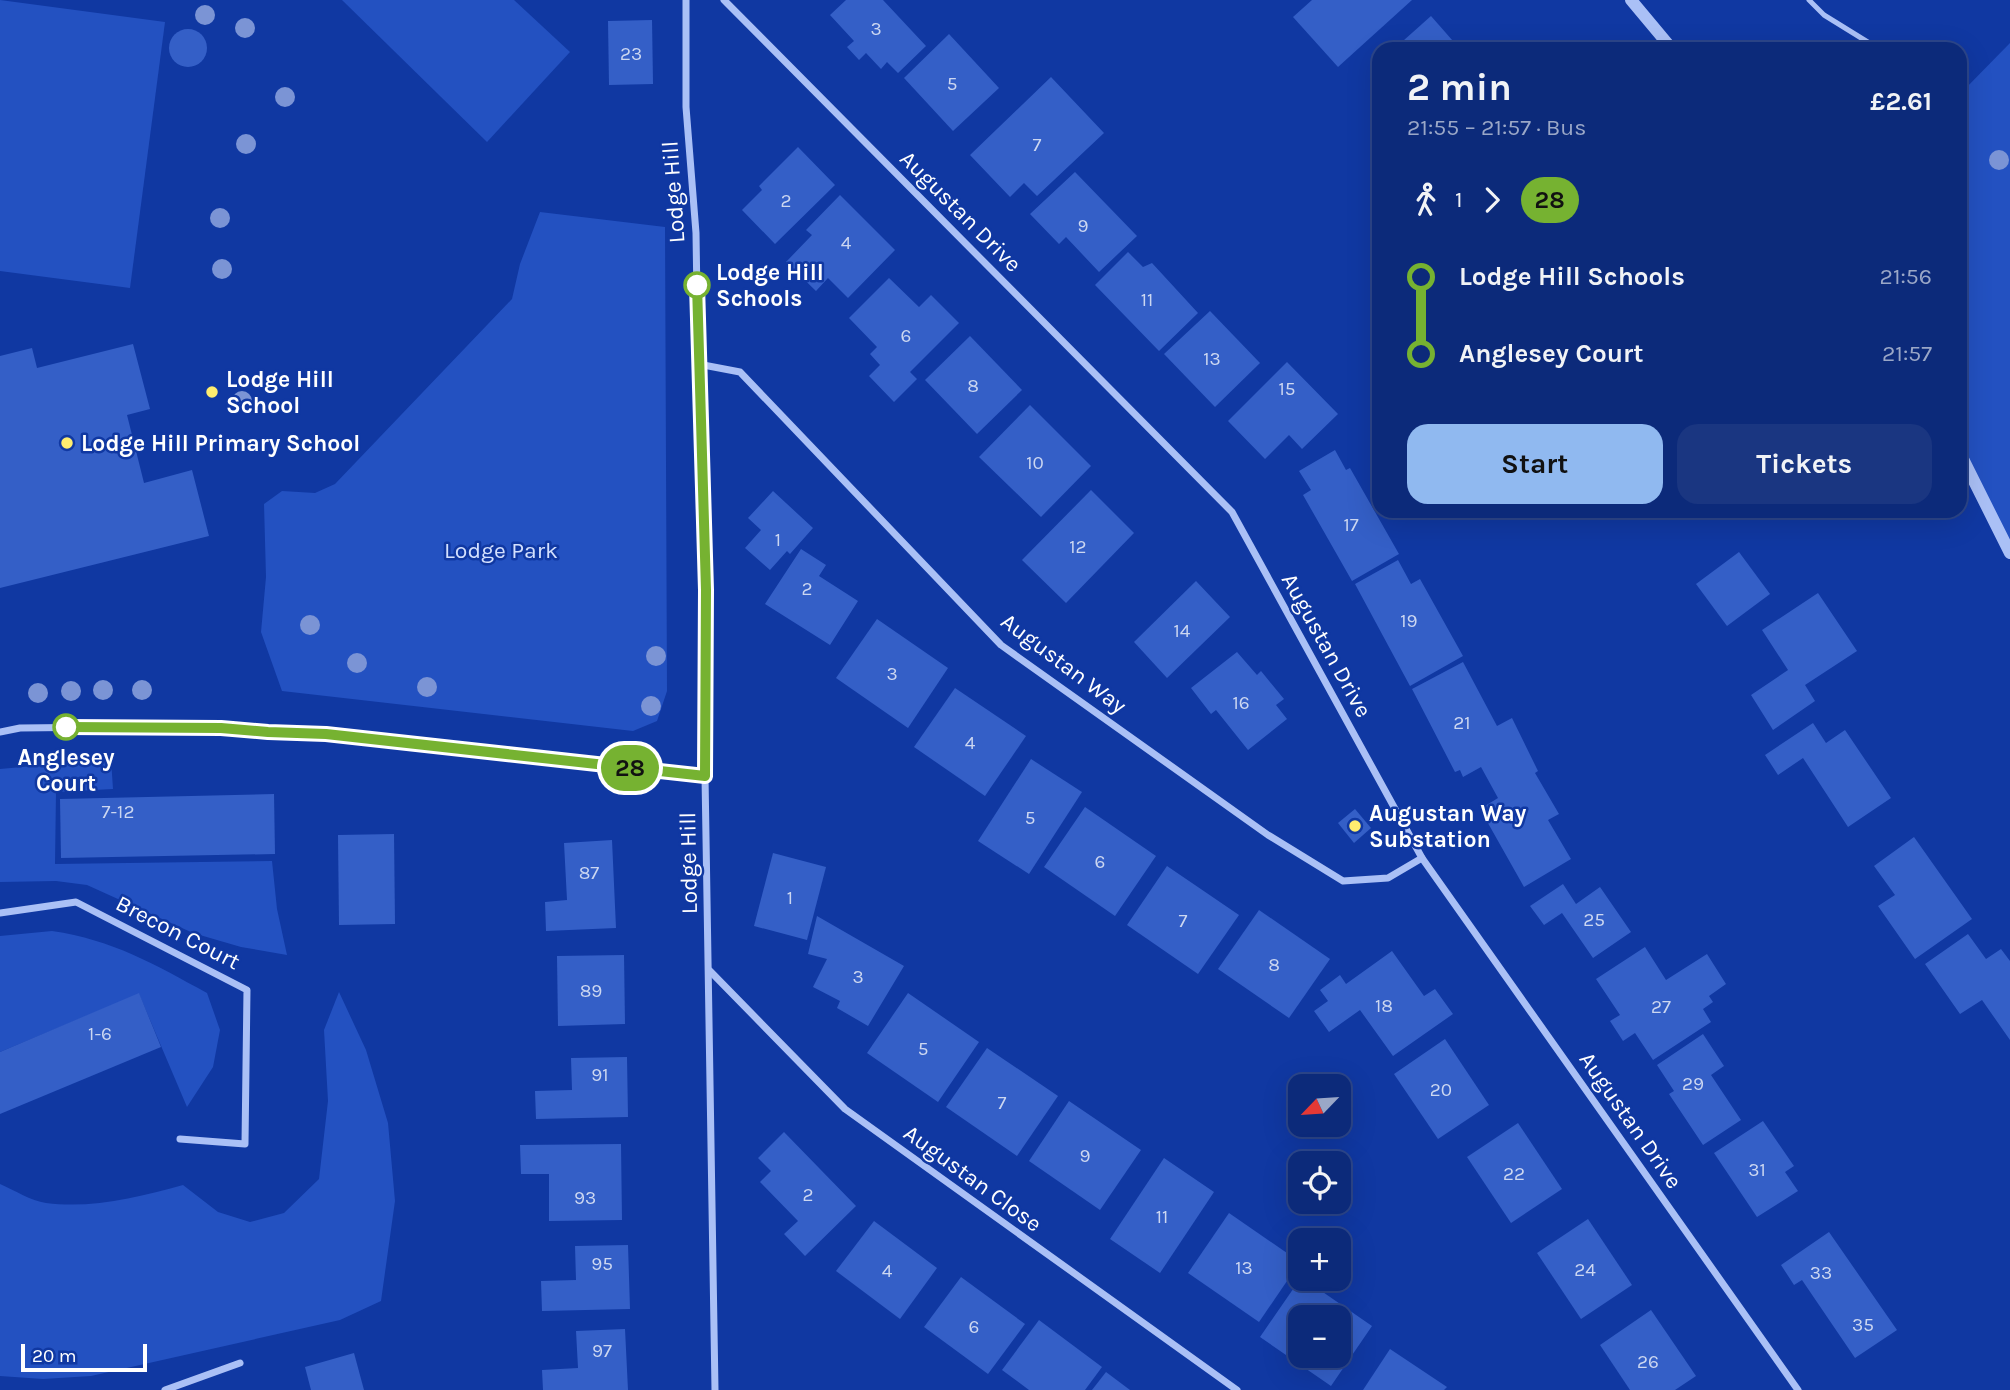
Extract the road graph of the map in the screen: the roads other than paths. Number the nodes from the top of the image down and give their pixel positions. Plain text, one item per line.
1 (686, 0) edge
2 (724, 0) edge
3 (1631, 0) edge
4 (1810, 0) edge
5 (1666, 42) edge
6 (1868, 42) edge
7 (698, 364) junction
8 (1967, 467) edge
9 (2010, 553) edge
10 (0, 732) edge
11 (705, 776) junction
12 (1422, 858) junction
13 (0, 913) edge
14 (709, 971) junction
15 (180, 1139) dead end
16 (240, 1363) dead end
17 (166, 1390) edge
18 (715, 1390) edge
19 (1237, 1390) edge
20 (1798, 1390) edge

1 - 7 street, Lodge Hill
2 - 12 street, Augustan Drive
3 - 5 street
4 - 6 lane
7 - 11 street, Lodge Hill
7 - 12 street, Augustan Way
8 - 9 street
10 - 11 street
11 - 14 street, Lodge Hill
12 - 20 street, Augustan Drive
13 - 15 street, Brecon Court
14 - 18 street, Lodge Hill
14 - 19 street, Augustan Close
16 - 17 street

